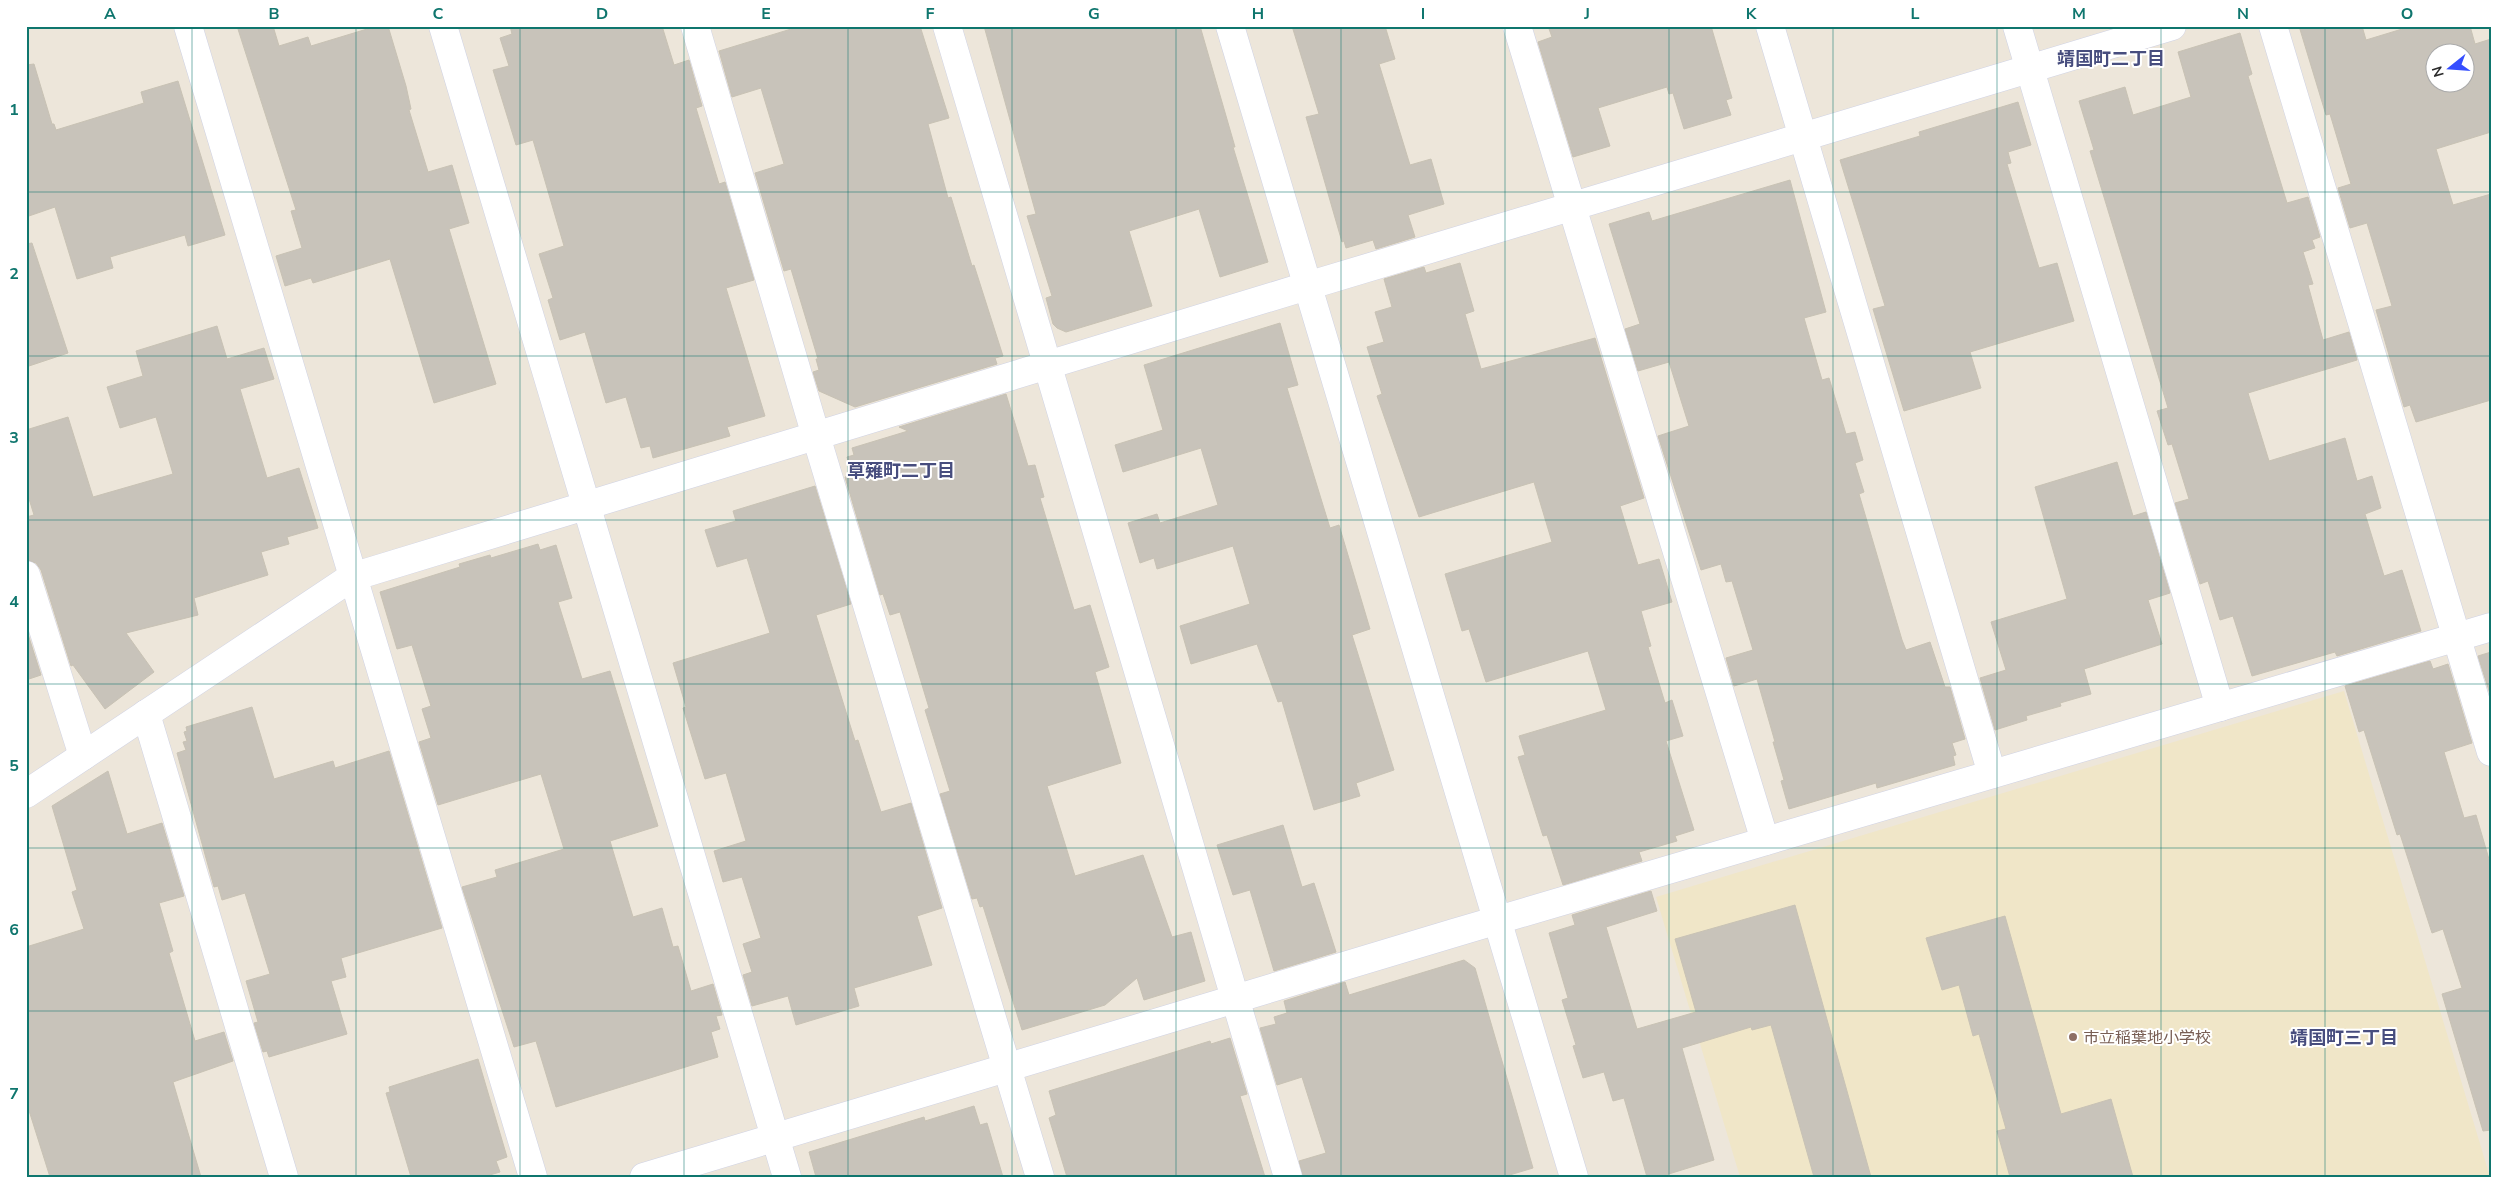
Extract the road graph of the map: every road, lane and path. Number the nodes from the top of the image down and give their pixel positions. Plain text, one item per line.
1 (188, 26) edge
2 (442, 26) edge
3 (695, 26) edge
4 (947, 26) edge
5 (1230, 26) edge
6 (1517, 26) edge
7 (1770, 26) edge
8 (2016, 26) edge
9 (2172, 26) edge
10 (2274, 26) edge
11 (2029, 69) junction
12 (1802, 137) junction
13 (1571, 207) junction
14 (1308, 286) junction
15 (1047, 365) junction
16 (816, 436) junction
17 (587, 505) junction
18 (26, 575) edge
19 (352, 577) junction
20 (2491, 627) edge
21 (2455, 638) junction
22 (2220, 707) junction
23 (146, 714) junction
24 (2491, 752) edge
25 (83, 756) junction
26 (1992, 774) junction
27 (26, 794) edge
28 (1765, 841) junction
29 (1498, 920) junction
30 (1235, 999) junction
31 (1007, 1067) junction
32 (775, 1137) junction
33 (284, 1177) edge
34 (533, 1177) edge
35 (644, 1177) edge
36 (787, 1177) edge
37 (1040, 1177) edge
38 (1288, 1177) edge
39 (1574, 1177) edge

1 - 19 street
2 - 17 street
3 - 16 street
4 - 15 street
5 - 14 street
6 - 13 street
7 - 12 street
8 - 11 street
9 - 11 street
10 - 21 street
11 - 12 street
11 - 22 street
12 - 13 street
12 - 26 street
13 - 14 street
13 - 28 street
14 - 15 street
14 - 29 street
15 - 16 street
15 - 30 street
16 - 17 street
16 - 31 street
17 - 19 street
17 - 32 street
18 - 25 street
19 - 23 street
19 - 34 street
20 - 21 street
21 - 22 street
21 - 24 street
22 - 26 street
23 - 25 street
23 - 33 street
25 - 27 street
26 - 28 street
28 - 29 street
29 - 30 street
29 - 39 street
30 - 31 street
30 - 38 street
31 - 32 street
31 - 37 street
32 - 35 street
32 - 36 street

